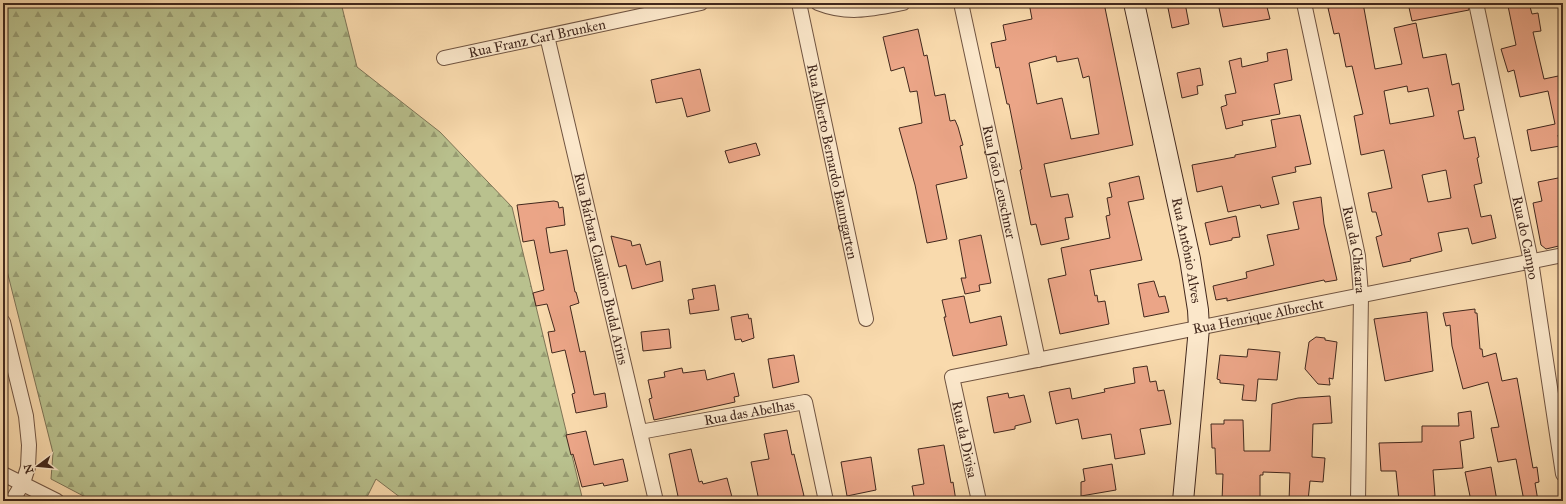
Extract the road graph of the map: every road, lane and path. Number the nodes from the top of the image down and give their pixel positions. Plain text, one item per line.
1 (700, 3) edge
2 (799, 3) edge
3 (818, 3) edge
4 (903, 3) edge
5 (961, 3) edge
6 (1134, 3) edge
7 (1304, 3) edge
8 (1476, 3) edge
9 (547, 36) junction
10 (444, 58) dead end
11 (1563, 255) edge
12 (1531, 261) junction
13 (1361, 296) junction
14 (866, 319) dead end
15 (3, 322) edge
16 (1199, 328) junction
17 (1038, 360) junction
18 (952, 377) joint
19 (640, 432) junction
20 (3, 474) edge
21 (1563, 474) edge
22 (22, 483) junction
23 (12, 501) edge
24 (57, 501) edge
25 (656, 501) edge
26 (826, 501) edge
27 (979, 501) edge
28 (1183, 501) edge
29 (1358, 501) edge

1 - 9 street, Rua Franz Carl Brunken
2 - 14 street, Rua Alberto Bernardo Baumgarten
3 - 4 street
5 - 17 street, Rua João Leuschner
6 - 16 street, Rua Antônio Alves
7 - 13 street, Rua da Chácara
8 - 12 street, Rua do Campo
9 - 10 street, Rua Franz Carl Brunken
9 - 19 street, Rua Bárbara Claudino Budal Arins
11 - 12 street, Rua Henrique Albrecht
12 - 13 street, Rua Henrique Albrecht
12 - 21 street, Rua do Campo
13 - 16 street, Rua Henrique Albrecht
13 - 29 street, Rua da Chácara
15 - 22 street
16 - 17 street, Rua Henrique Albrecht
16 - 28 street, Rua Antônio Alves
17 - 18 street, Rua Henrique Albrecht
18 - 27 street, Rua da Divisa
19 - 25 street, Rua Bárbara Claudino Budal Arins
19 - 26 street, Rua das Abelhas
20 - 22 street
22 - 23 street
22 - 24 street

